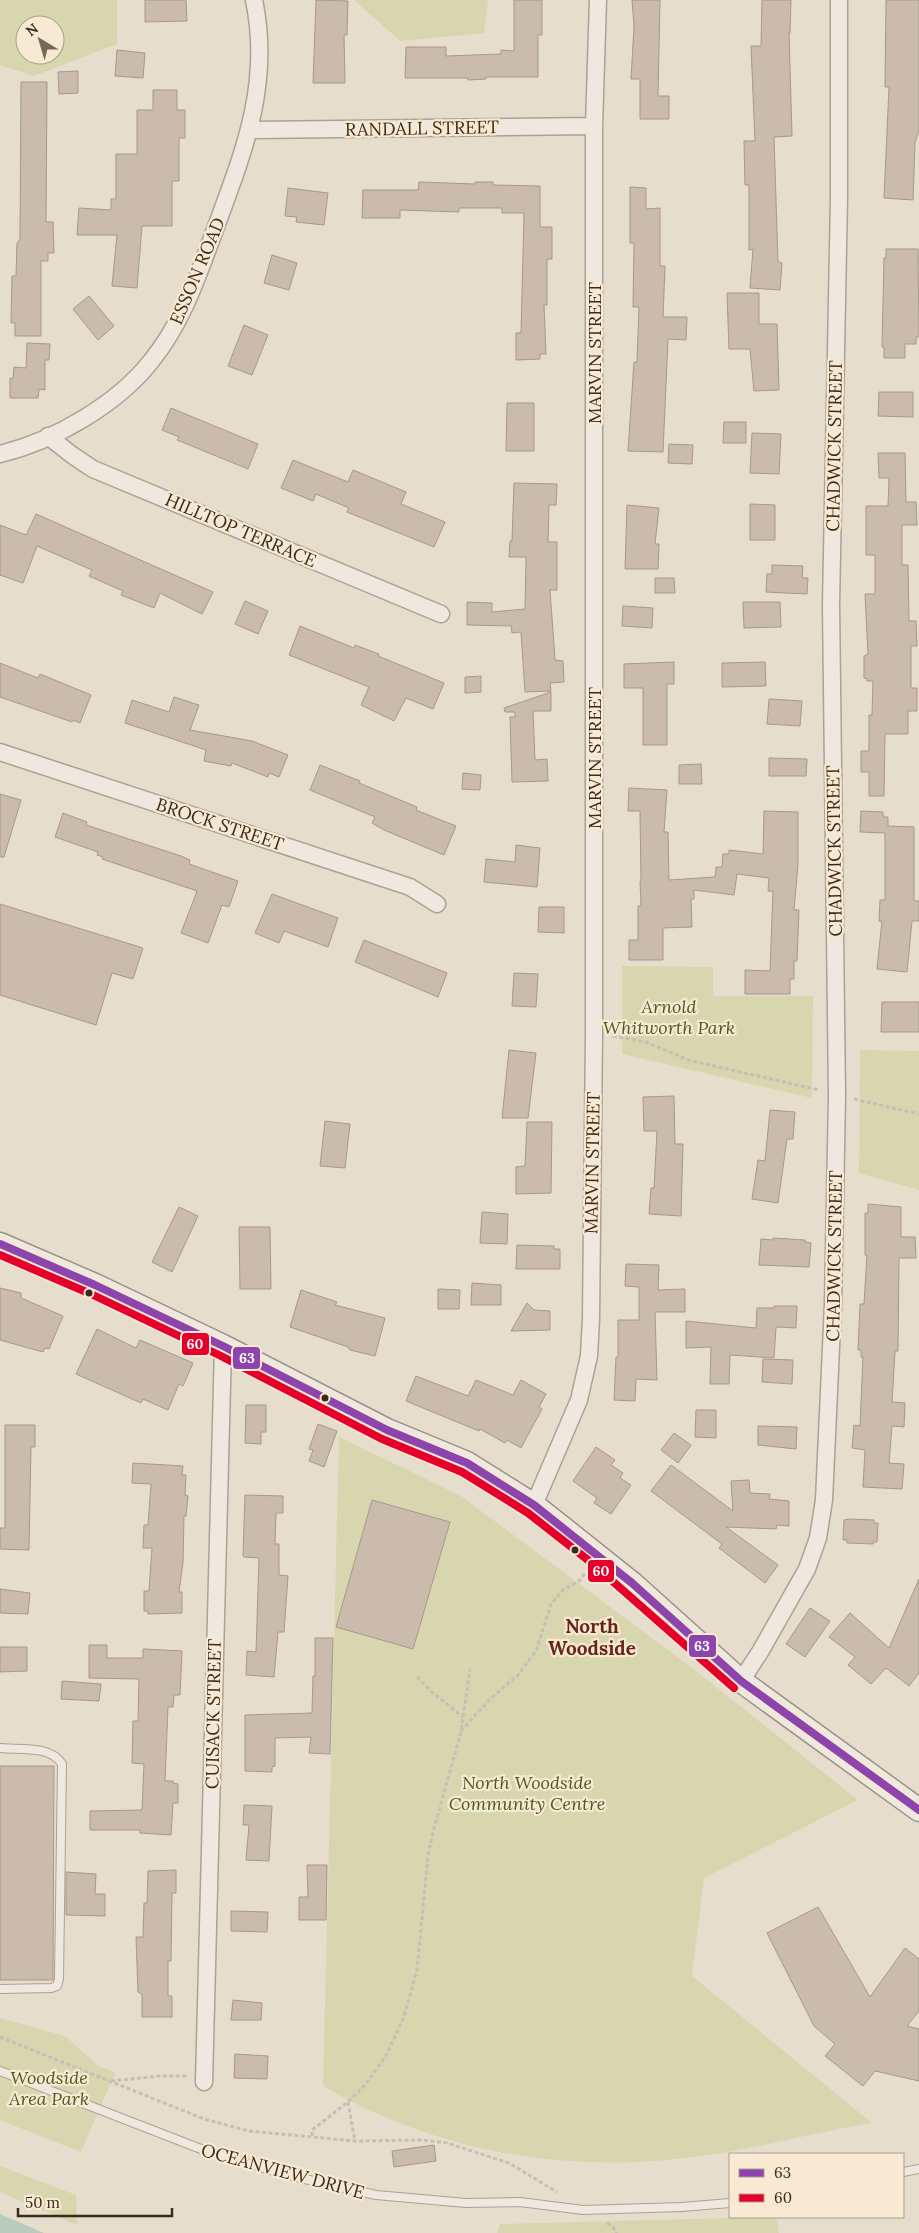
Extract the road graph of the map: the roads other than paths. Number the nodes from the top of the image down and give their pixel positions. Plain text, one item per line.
1 (254, 0) edge
2 (598, 0) edge
3 (838, 0) edge
4 (594, 126) junction
5 (251, 130) junction
6 (48, 436) junction
7 (0, 454) edge
8 (441, 614) dead end
9 (0, 752) edge
10 (437, 904) dead end
11 (0, 1244) edge
12 (222, 1346) junction
13 (534, 1505) junction
14 (741, 1681) junction
15 (0, 1748) edge
16 (919, 1810) edge
17 (0, 1989) edge
18 (0, 2070) edge
19 (204, 2082) road end
20 (919, 2169) edge
21 (904, 2172) edge
22 (729, 2203) edge

1 - 5 street, ESSON ROAD
2 - 4 street, MARVIN STREET
3 - 14 street, CHADWICK STREET
4 - 5 street, RANDALL STREET
4 - 13 street, MARVIN STREET
5 - 6 street, ESSON ROAD
6 - 7 street, ESSON ROAD
6 - 8 street, HILLTOP TERRACE
9 - 10 street, BROCK STREET
11 - 12 main road
12 - 13 main road
12 - 19 street, CUISACK STREET
13 - 14 main road
14 - 16 main road
15 - 17 lane
18 - 22 lane, OCEANVIEW DRIVE
20 - 21 lane

